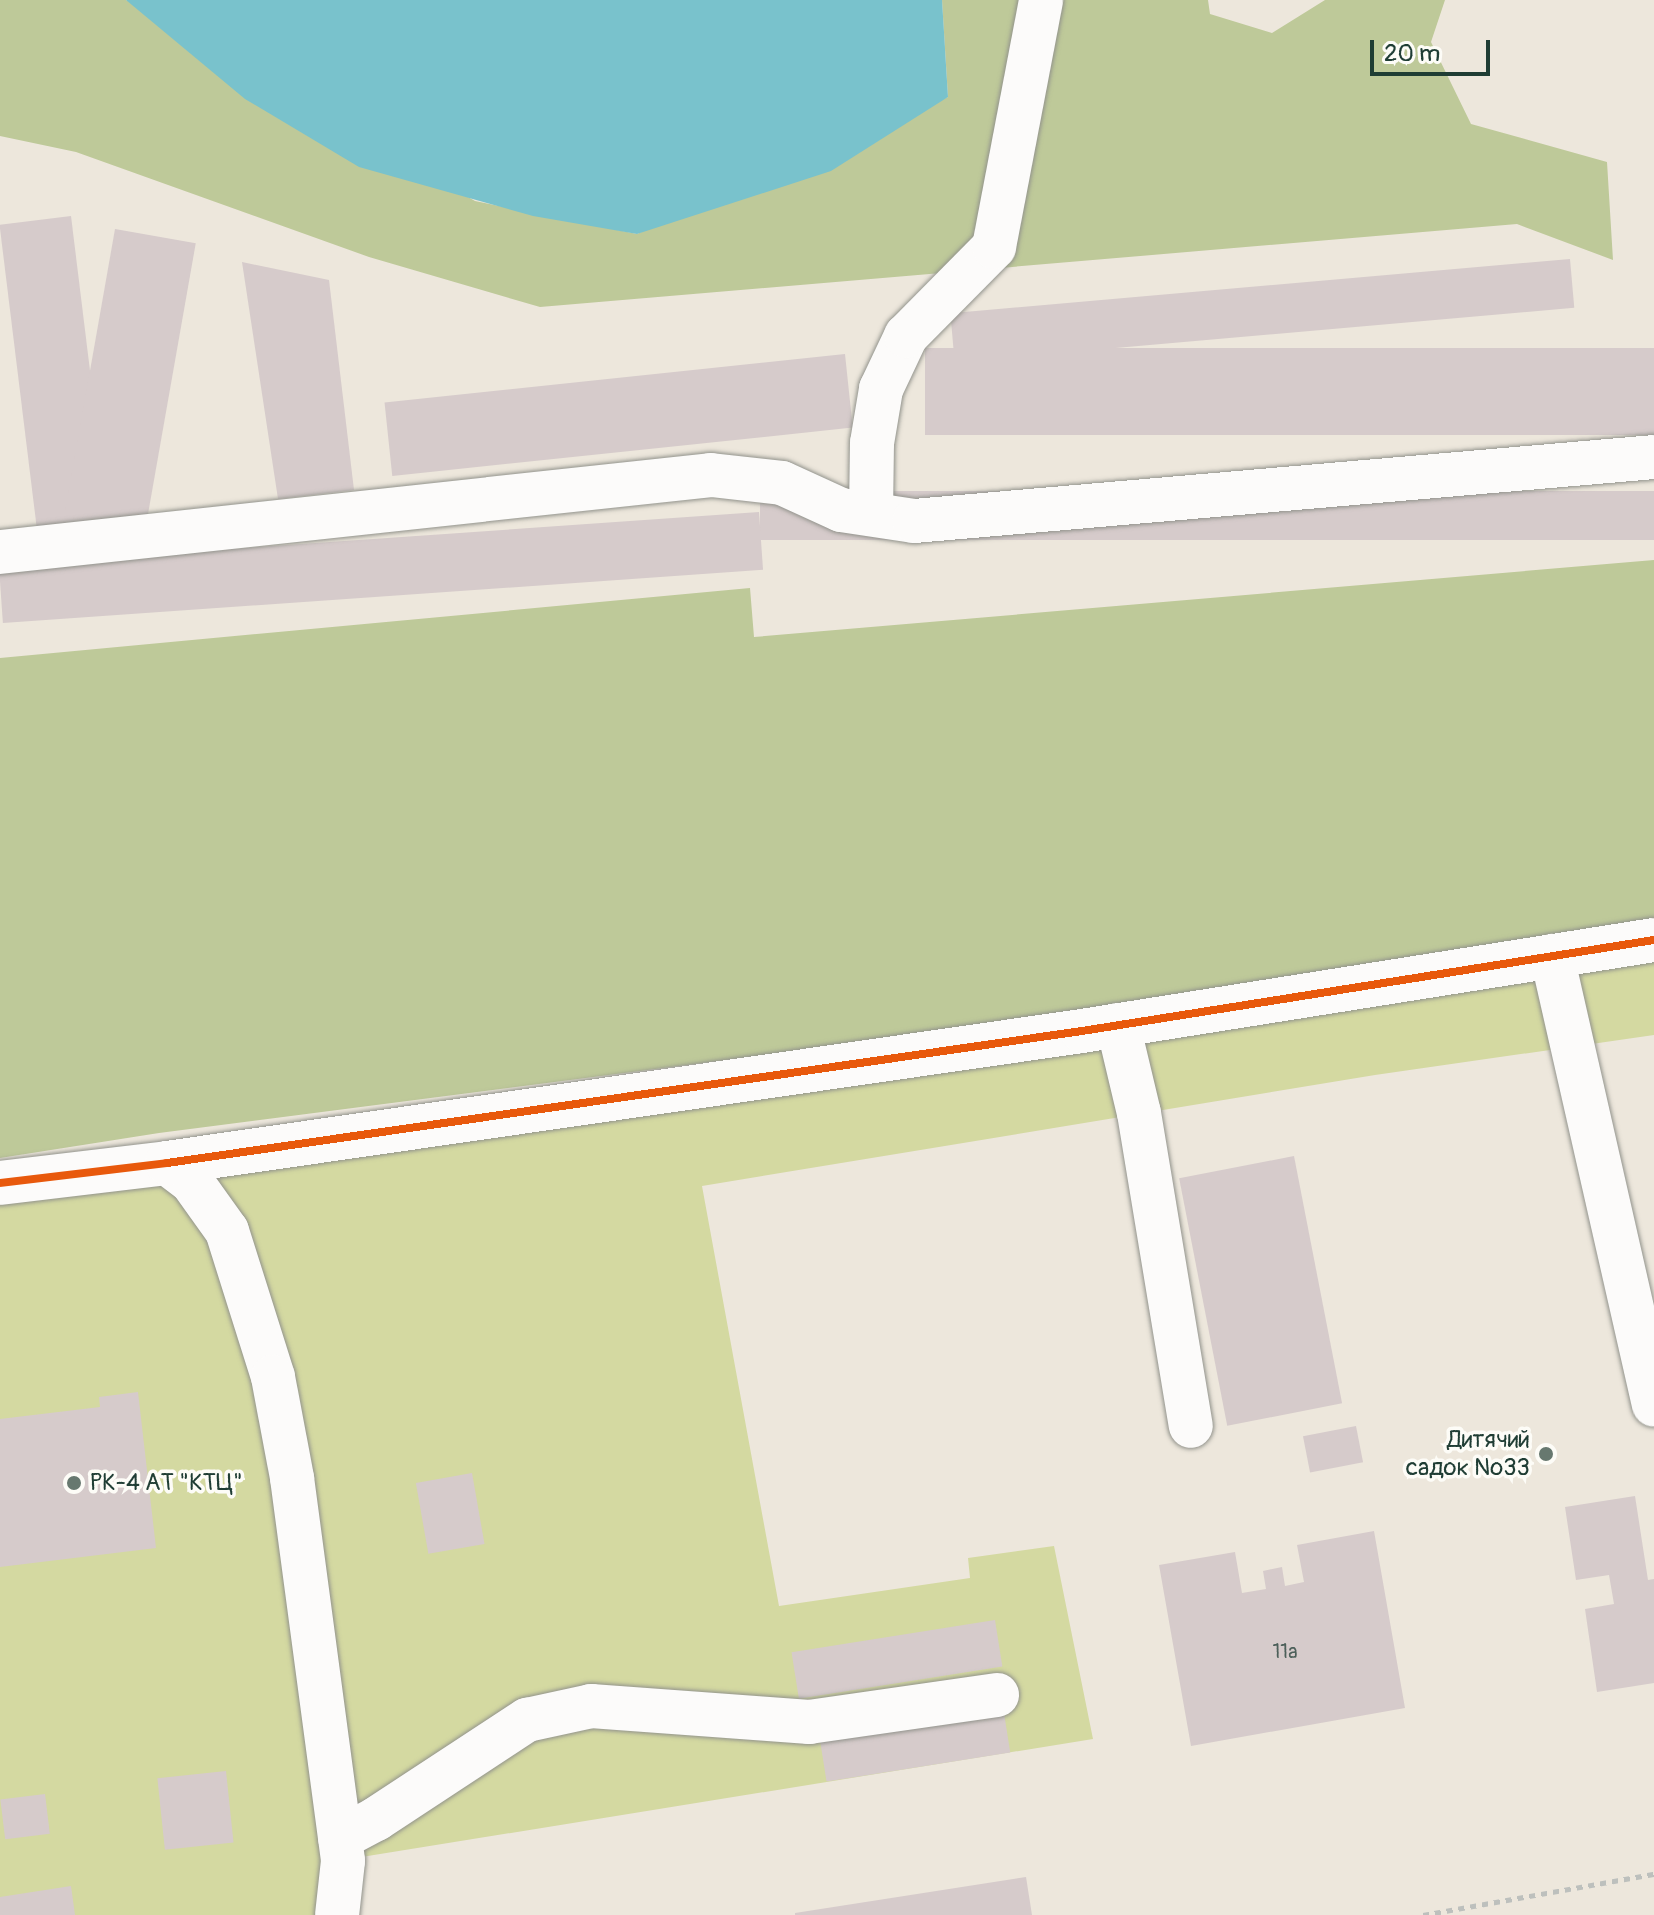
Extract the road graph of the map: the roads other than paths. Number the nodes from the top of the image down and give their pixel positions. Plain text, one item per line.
1 (1041, 0) edge
2 (1654, 457) edge
3 (871, 514) junction
4 (0, 552) edge
5 (1654, 940) edge
6 (1552, 956) junction
7 (1118, 1025) junction
8 (167, 1163) junction
9 (0, 1183) edge
10 (1654, 1405) edge
11 (1191, 1426) dead end
12 (997, 1695) dead end
13 (340, 1838) junction
14 (337, 1915) edge

1 - 3 street
2 - 3 street
3 - 4 street
5 - 6 street
6 - 7 street
6 - 10 street
7 - 8 street
7 - 11 street
8 - 9 street
8 - 13 street
12 - 13 street
13 - 14 street

